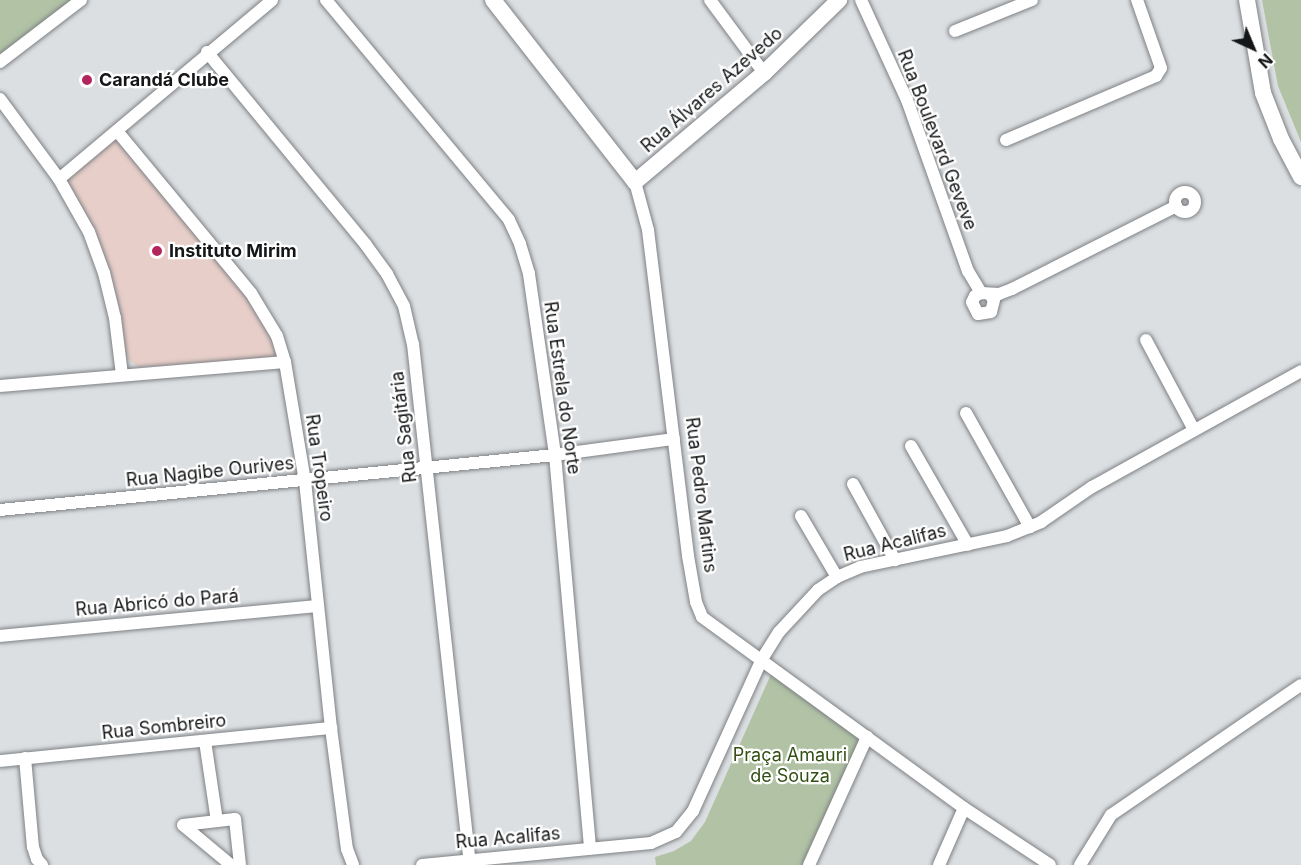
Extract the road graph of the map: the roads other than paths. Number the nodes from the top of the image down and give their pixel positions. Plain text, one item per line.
1 (81, 0) edge
2 (272, 0) edge
3 (326, 0) edge
4 (492, 0) edge
5 (710, 0) edge
6 (839, 0) edge
7 (861, 0) edge
8 (1032, 0) edge
9 (1137, 0) edge
10 (1247, 0) edge
11 (955, 31) dead end
12 (207, 52) junction
13 (0, 62) edge
14 (764, 73) junction
15 (0, 99) edge
16 (117, 131) junction
17 (1006, 140) dead end
18 (1301, 177) edge
19 (59, 179) junction
20 (635, 182) junction
21 (1176, 206) dead end
22 (1146, 340) dead end
23 (285, 362) junction
24 (1301, 371) edge
25 (122, 375) junction
26 (0, 386) edge
27 (966, 413) dead end
28 (1194, 430) junction
29 (674, 440) junction
30 (911, 446) dead end
31 (555, 455) junction
32 (427, 467) junction
33 (305, 481) junction
34 (853, 484) dead end
35 (0, 510) edge
36 (801, 516) dead end
37 (1030, 527) junction
38 (968, 545) junction
39 (895, 560) junction
40 (837, 576) junction
41 (317, 606) junction
42 (0, 636) edge
43 (762, 659) junction
44 (1301, 685) edge
45 (331, 728) junction
46 (867, 737) junction
47 (206, 741) junction
48 (25, 758) junction
49 (0, 761) edge
50 (964, 808) junction
51 (217, 821) junction
52 (590, 848) junction
53 (470, 862) edge
54 (42, 865) edge
55 (231, 865) edge
56 (240, 865) edge
57 (353, 865) edge
58 (422, 865) edge
59 (809, 865) edge
60 (939, 865) edge
61 (1050, 865) edge
62 (1080, 865) edge

1 - 13 street
2 - 12 street
3 - 31 street, Rua Estrela do Norte
4 - 20 street, Rua Pedro Martins
5 - 14 street
6 - 14 street, Rua Álvares Azevedo
7 - 21 street, Rua Boulevard Geveve
8 - 11 street
9 - 17 street
10 - 18 street
12 - 16 street
12 - 32 street, Rua Sagitária
14 - 20 street, Rua Álvares Azevedo
15 - 19 street
16 - 19 street
16 - 23 street, Rua Tropeiro
19 - 25 street
20 - 29 street, Rua Pedro Martins
22 - 28 street
23 - 25 street
23 - 33 street, Rua Tropeiro
24 - 28 street, Rua Acalifas
25 - 26 street
27 - 37 street
28 - 37 street, Rua Acalifas
29 - 31 street, Rua Nagibe Ourives
29 - 43 street, Rua Pedro Martins
30 - 38 street
31 - 32 street, Rua Nagibe Ourives
31 - 52 street, Rua Estrela do Norte
32 - 33 street, Rua Nagibe Ourives
32 - 53 street, Rua Sagitária
33 - 35 street, Rua Nagibe Ourives
33 - 41 street, Rua Tropeiro
34 - 39 street
36 - 40 street
37 - 38 street, Rua Acalifas
38 - 39 street, Rua Acalifas
39 - 40 street, Rua Acalifas
40 - 43 street, Rua Acalifas
41 - 42 street, Rua Abricó do Pará
41 - 45 street, Rua Tropeiro
43 - 46 street, Rua Pedro Martins
43 - 52 street, Rua Acalifas
44 - 62 street
45 - 47 street, Rua Sombreiro
45 - 57 street, Rua Tropeiro
46 - 50 street, Rua Pedro Martins
46 - 59 street
47 - 48 street, Rua Sombreiro
47 - 51 street
48 - 49 street, Rua Sombreiro
48 - 54 street
50 - 60 street
50 - 61 street, Rua Pedro Martins
51 - 55 street
51 - 56 street
52 - 53 street, Rua Acalifas
53 - 58 street, Rua Acalifas

